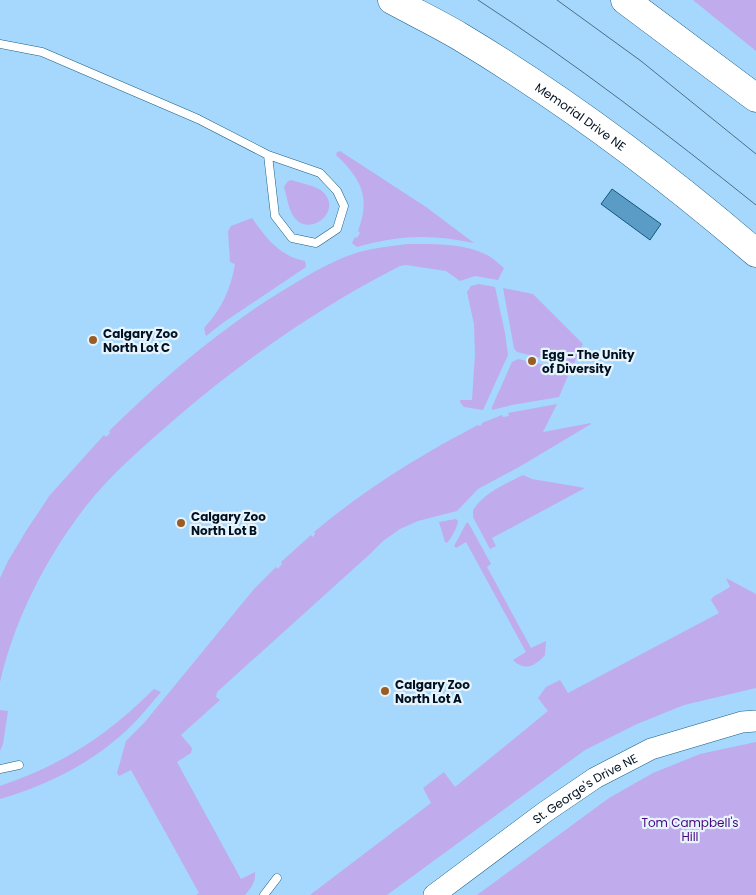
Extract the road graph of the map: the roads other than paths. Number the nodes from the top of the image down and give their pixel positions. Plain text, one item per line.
1 (392, 0) edge
2 (625, 0) edge
3 (0, 44) edge
4 (756, 98) edge
5 (268, 155) junction
6 (756, 253) edge
7 (756, 721) edge
8 (19, 765) dead end
9 (0, 769) edge
10 (276, 878) dead end
11 (264, 895) edge
12 (434, 895) edge

1 - 6 highway, Memorial Drive NE
2 - 4 highway
3 - 5 lane
5 - 5 lane
7 - 12 street, St. George's Drive NE
8 - 9 lane
10 - 11 lane

